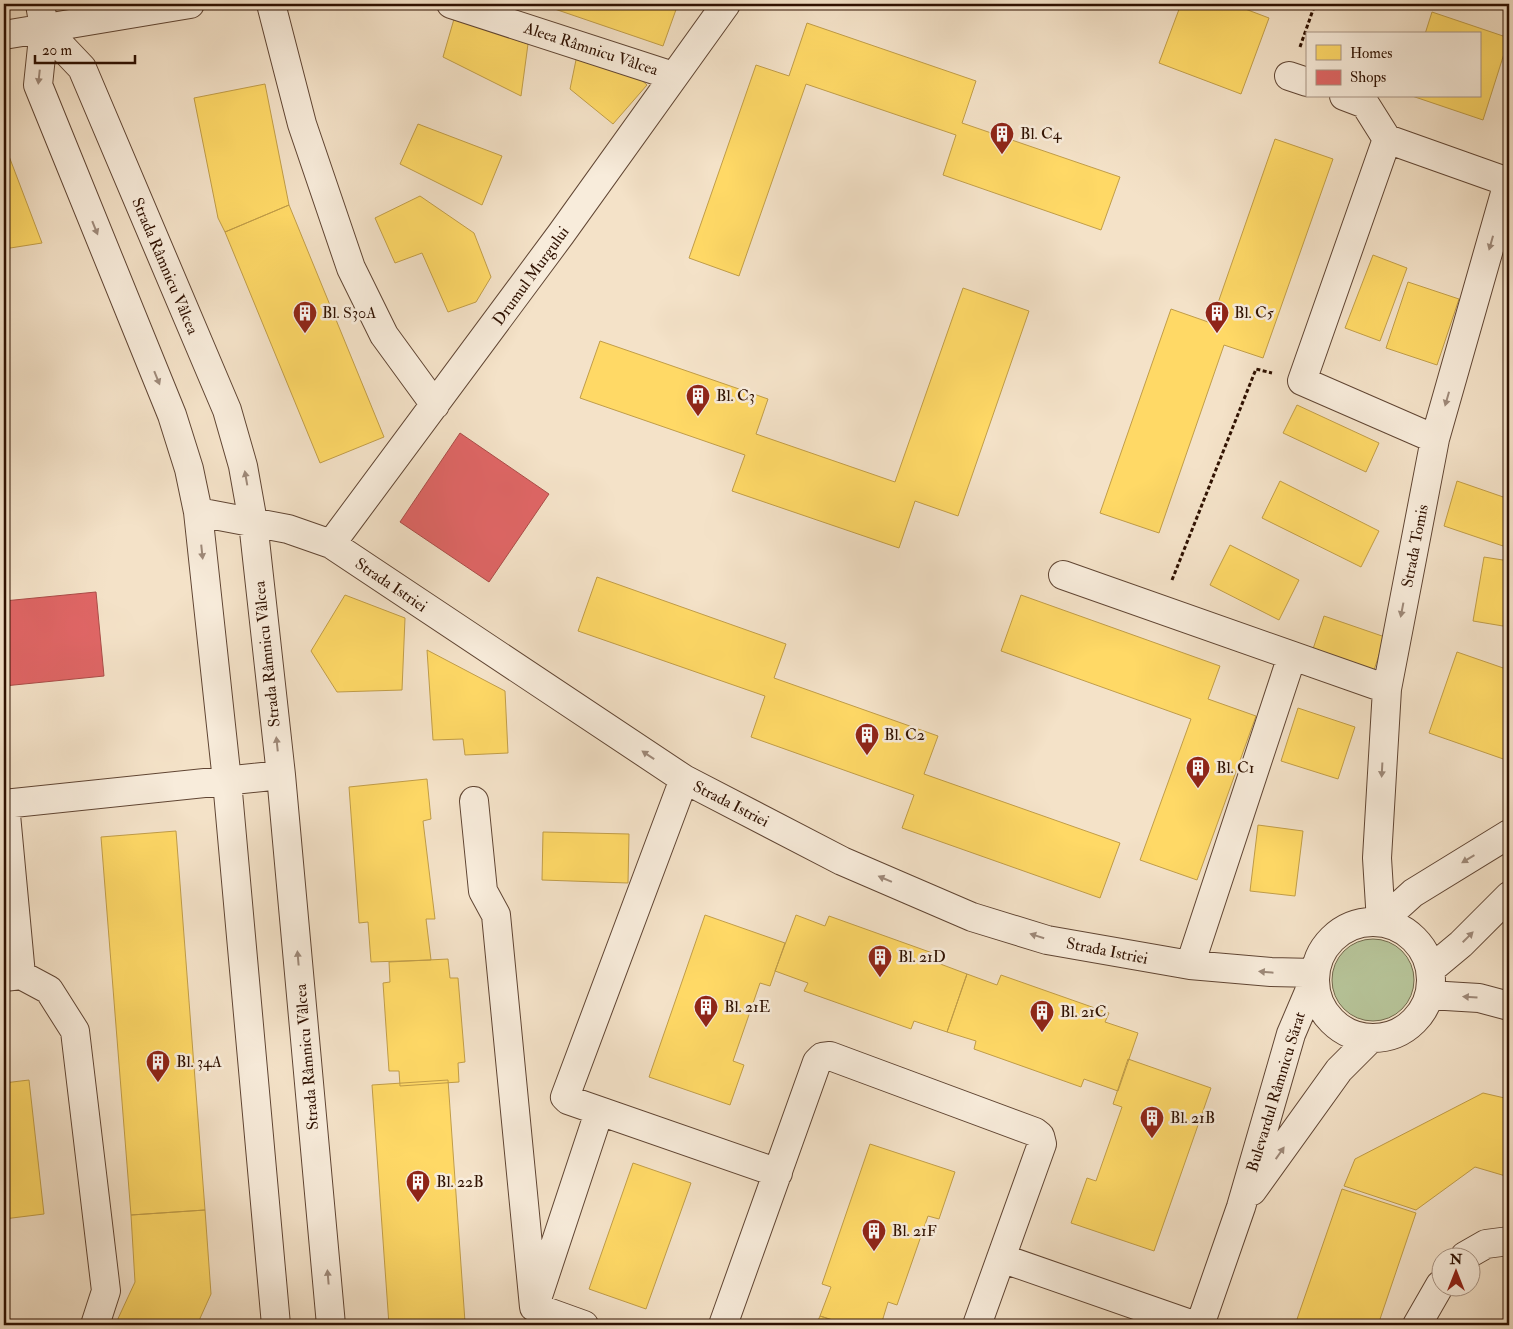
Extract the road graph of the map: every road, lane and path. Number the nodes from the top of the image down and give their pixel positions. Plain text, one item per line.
1 (190, 4) edge
2 (271, 4) edge
3 (451, 4) edge
4 (726, 4) edge
5 (1315, 4) edge
6 (42, 16) edge
7 (1309, 32) edge
8 (4, 35) edge
9 (1306, 44) edge
10 (673, 76) junction
11 (1298, 79) edge
12 (1349, 98) edge
13 (1387, 139) junction
14 (1509, 181) edge
15 (1302, 381) junction
16 (435, 405) junction
17 (1436, 439) junction
18 (198, 512) junction
19 (253, 522) junction
20 (331, 544) junction
21 (1063, 575) dead end
22 (1161, 609) junction
23 (1292, 656) junction
24 (1387, 689) junction
25 (281, 775) junction
26 (684, 779) junction
27 (227, 781) junction
28 (474, 801) dead end
29 (5, 804) edge
30 (1509, 834) edge
31 (1509, 896) edge
32 (1381, 922) junction
33 (1190, 965) junction
34 (12, 976) edge
35 (1314, 976) junction
36 (1430, 982) junction
37 (1509, 1006) edge
38 (1371, 1038) junction
39 (599, 1112) junction
40 (778, 1173) junction
41 (1241, 1207) junction
42 (1509, 1240) edge
43 (1480, 1247) edge
44 (1001, 1258) junction
45 (1434, 1296) edge
46 (534, 1307) junction
47 (95, 1325) edge
48 (276, 1325) edge
49 (331, 1325) edge
50 (584, 1325) edge
51 (723, 1325) edge
52 (977, 1325) edge
53 (1194, 1325) edge
54 (1200, 1325) edge
55 (1417, 1325) edge

1 - 6 street
2 - 16 street
3 - 10 street, Aleea Râmnicu Vâlcea
4 - 10 street, Drumul Murgului
5 - 7 path
6 - 8 street
6 -> 18 street
19 -> 6 street, Strada Râmnicu Vâlcea
9 - 11 path
10 - 16 street, Drumul Murgului
12 - 13 street
13 - 14 street
13 - 15 street
14 -> 17 street, Strada Tomis
15 - 17 street
15 - 22 path
16 - 20 street, Drumul Murgului
17 -> 24 street, Strada Tomis
18 - 19 street, Strada Istriei
18 -> 27 street
19 - 20 street, Strada Istriei
25 -> 19 street, Strada Râmnicu Vâlcea
26 -> 20 street, Strada Istriei
21 - 22 street
22 - 23 street
23 - 24 street
23 - 33 street
24 -> 32 street, Strada Tomis
25 - 27 street
49 -> 25 street, Strada Râmnicu Vâlcea
33 -> 26 street, Strada Istriei
26 - 39 street
27 - 29 street
27 - 48 street
28 - 46 street
29 - 34 street
30 -> 32 street
36 -> 31 street
32 - 35 street
32 - 36 street
35 -> 33 street, Strada Istriei
34 - 47 street
35 - 38 street
35 - 41 street, Bulevardul Râmnicu Sărat
37 -> 36 street
36 - 38 street
41 -> 38 street, Bulevardul Râmnicu Sărat
39 - 40 street
39 - 46 street
40 - 44 street
40 - 51 street
41 - 54 street, Bulevardul Râmnicu Sărat
42 - 43 street
44 - 52 street
44 - 53 street
45 - 55 street
46 - 50 street

